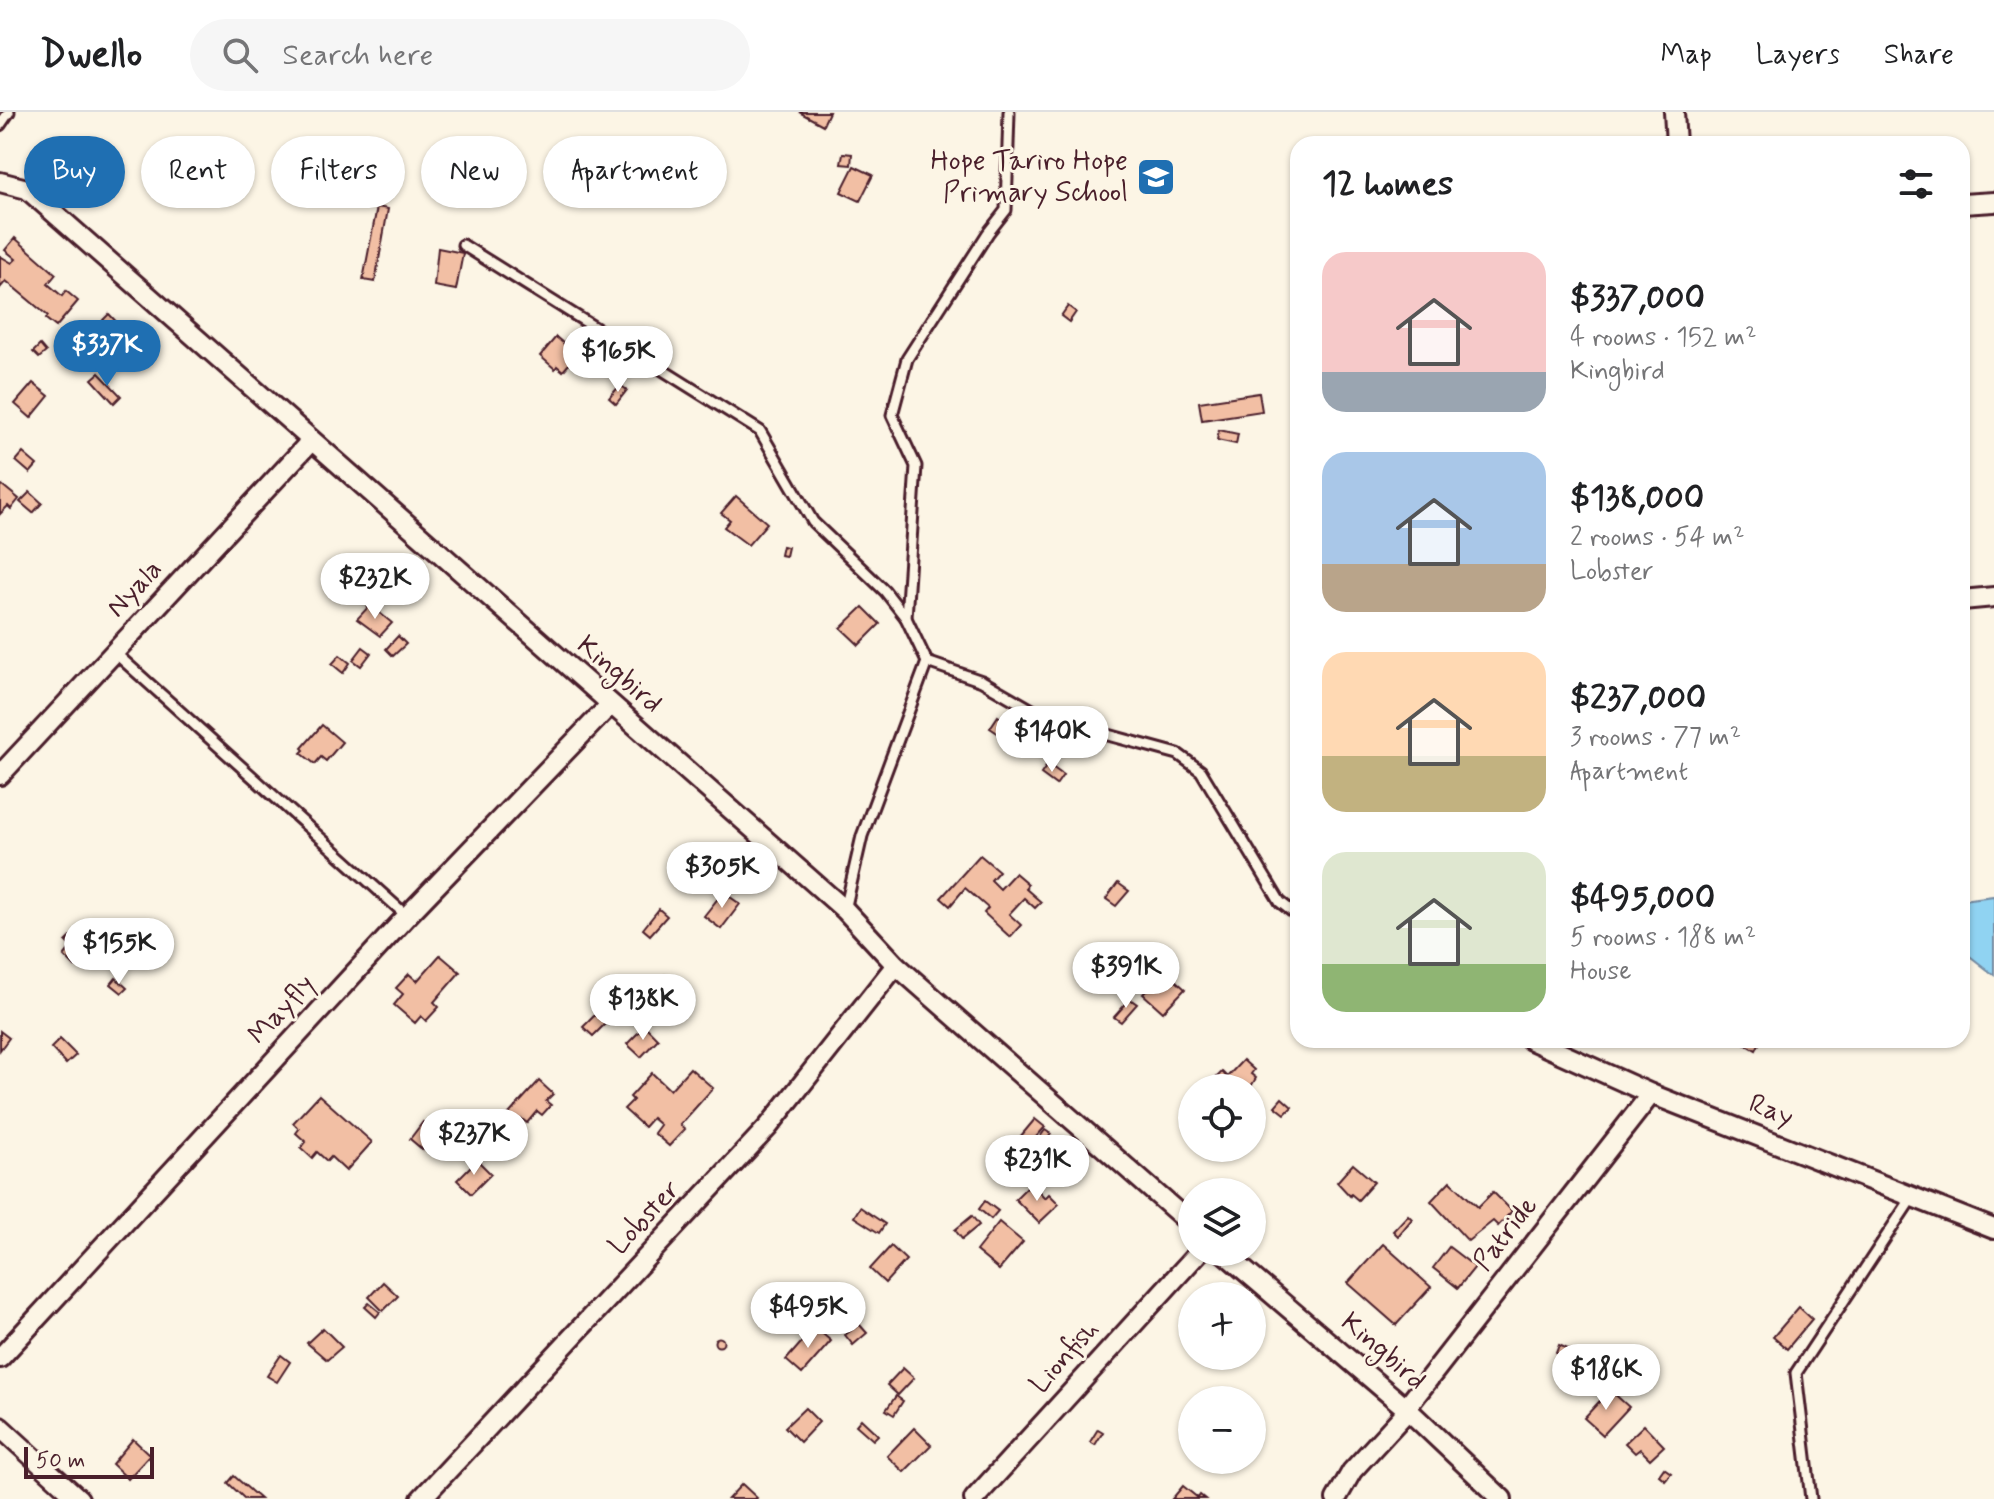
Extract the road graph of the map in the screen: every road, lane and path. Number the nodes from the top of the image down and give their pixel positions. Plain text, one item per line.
1 (9, 112) edge
2 (1009, 112) edge
3 (1674, 112) edge
4 (0, 125) edge
5 (1676, 136) edge
6 (0, 182) edge
7 (1994, 202) edge
8 (1970, 204) edge
9 (463, 245) dead end
10 (311, 441) junction
11 (1994, 597) edge
12 (1970, 599) edge
13 (906, 618) junction
14 (114, 652) junction
15 (927, 662) junction
16 (610, 705) junction
17 (0, 775) edge
18 (845, 910) junction
19 (1290, 910) edge
20 (407, 916) junction
21 (896, 965) junction
22 (1549, 1048) edge
23 (1651, 1094) junction
24 (1913, 1196) junction
25 (1178, 1213) edge
26 (1994, 1229) edge
27 (1186, 1266) edge
28 (1239, 1266) edge
29 (0, 1358) edge
30 (1407, 1409) junction
31 (0, 1427) edge
32 (1352, 1471) junction
33 (79, 1499) edge
34 (421, 1499) edge
35 (974, 1499) edge
36 (1336, 1499) edge
37 (1354, 1499) edge
38 (1502, 1499) edge
39 (1811, 1499) edge

1 - 4 lane
2 - 13 lane
3 - 5 street
6 - 10 street, Kingbird
7 - 8 street
9 - 13 lane
10 - 14 street, Nyala
10 - 16 street, Kingbird
11 - 12 street
13 - 15 lane
14 - 17 street, Nyala
14 - 20 lane
15 - 18 lane
15 - 19 lane
16 - 18 street, Kingbird
16 - 20 street, Mayfly
18 - 21 street, Kingbird
20 - 29 street, Mayfly
21 - 25 street, Kingbird
21 - 34 street, Lobster
22 - 23 street, Ray
23 - 24 street, Ray
23 - 30 street, Patride
24 - 26 street, Ray
24 - 39 lane
27 - 35 street, Lionfish
28 - 30 street, Kingbird
30 - 32 street, Patride
30 - 38 street, Kingbird
31 - 33 street
32 - 36 street, Patride
32 - 37 street

